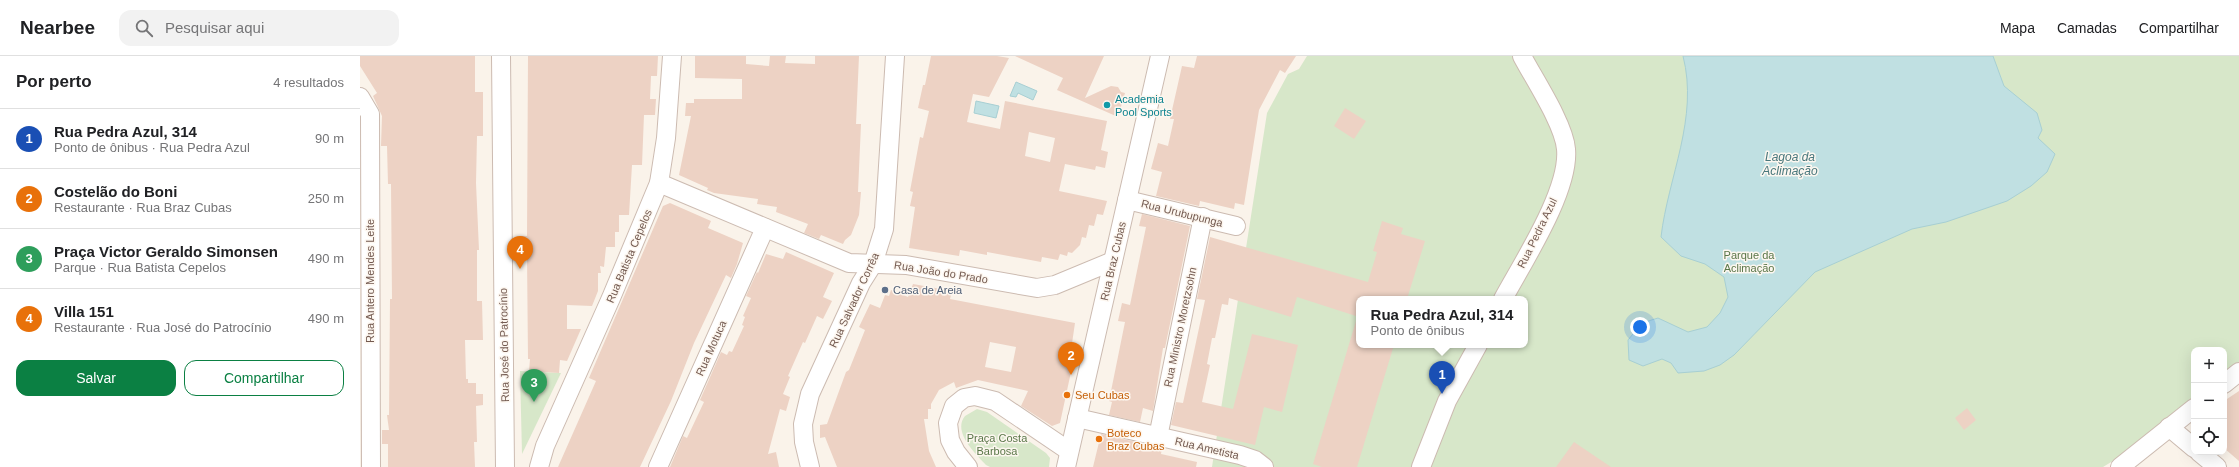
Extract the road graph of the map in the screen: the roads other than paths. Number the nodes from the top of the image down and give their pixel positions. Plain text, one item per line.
1 (501, 56) edge
2 (672, 56) edge
3 (895, 56) edge
4 (1160, 56) edge
5 (1522, 56) edge
6 (360, 97) edge
7 (659, 183) junction
8 (1127, 200) junction
9 (1203, 218) junction
10 (1236, 226) dead end
11 (764, 228) junction
12 (1113, 261) junction
13 (873, 264) junction
14 (1505, 296) edge
15 (1476, 348) edge
16 (2239, 372) edge
17 (2225, 383) edge
18 (2191, 410) edge
19 (1077, 418) junction
20 (2169, 427) junction
21 (1158, 436) junction
22 (2191, 445) edge
23 (545, 446) junction
24 (2203, 455) edge
25 (1068, 459) edge
26 (371, 467) edge
27 (505, 467) edge
28 (528, 467) edge
29 (539, 467) edge
30 (658, 467) edge
31 (810, 467) edge
32 (968, 467) edge
33 (1264, 467) edge
34 (1421, 467) edge
35 (2120, 467) edge
36 (2217, 467) edge

1 - 27 street, Rua José do Patrocínio
2 - 7 street, Rua Batista Cepelos
3 - 13 street, Rua Salvador Corrêa
4 - 8 street, Rua Braz Cubas
5 - 14 street, Rua Pedra Azul
6 - 26 street, Rua Antero Mendes Leite
7 - 11 street, Rua João do Prado
7 - 23 street, Rua Batista Cepelos
8 - 9 street, Rua Urubupunga
8 - 12 street, Rua Braz Cubas
9 - 10 street, Rua Urubupunga
9 - 21 street, Rua Ministro Moretzsohn
11 - 13 street, Rua João do Prado
11 - 30 street, Rua Motuca
12 - 13 street, Rua João do Prado
12 - 19 street, Rua Braz Cubas
13 - 31 street, Rua Salvador Corrêa
15 - 34 street
16 - 17 street
18 - 20 street
19 - 21 street, Rua Ametista
19 - 25 street, Rua Braz Cubas
20 - 22 street
20 - 35 street
21 - 33 street, Rua Ametista
23 - 28 street, Rua Batista Cepelos
23 - 29 street, Rua Batista Cepelos
24 - 36 street
25 - 32 street

